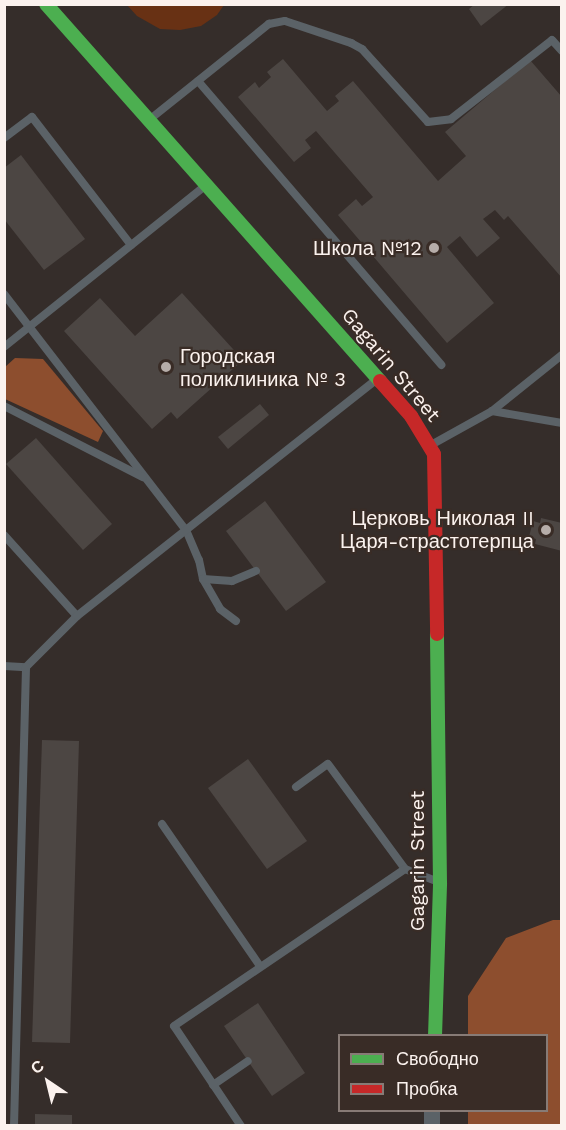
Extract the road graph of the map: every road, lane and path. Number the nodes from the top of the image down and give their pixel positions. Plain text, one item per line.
1 (46, 4) edge
2 (561, 51) edge
3 (198, 81) junction
4 (149, 120) junction
5 (4, 138) edge
6 (206, 185) junction
7 (131, 245) junction
8 (4, 294) edge
9 (30, 327) junction
10 (4, 347) edge
11 (561, 355) edge
12 (441, 365) dead end
13 (378, 378) junction
14 (4, 406) edge
15 (492, 411) junction
16 (561, 423) edge
17 (431, 445) junction
18 (146, 478) junction
19 (186, 530) junction
20 (4, 535) edge
21 (256, 571) dead end
22 (203, 579) junction
23 (77, 616) junction
24 (236, 621) dead end
25 (4, 666) edge
26 (26, 667) junction
27 (296, 787) dead end
28 (162, 824) dead end
29 (405, 869) junction
30 (440, 883) junction
31 (260, 966) junction
32 (435, 1034) edge
33 (248, 1061) dead end
34 (213, 1085) junction
35 (14, 1125) edge
36 (241, 1125) edge

1 - 4 street, Gagarin Street
2 - 3 lane
3 - 4 lane
3 - 12 lane
4 - 6 street, Gagarin Street
5 - 7 lane
6 - 7 lane
6 - 13 street, Gagarin Street
7 - 9 lane
8 - 9 lane
9 - 10 lane
9 - 18 lane
11 - 15 lane
13 - 17 street, Gagarin Street
13 - 19 lane
14 - 18 lane
15 - 16 lane
15 - 17 lane
17 - 30 street, Gagarin Street
18 - 19 lane
19 - 22 lane
19 - 23 lane
20 - 23 lane
21 - 22 lane
22 - 24 lane
23 - 26 lane
25 - 26 lane
26 - 35 lane
27 - 29 lane
28 - 31 lane
29 - 30 lane
29 - 31 lane
30 - 32 street, Gagarin Street
31 - 34 lane
33 - 34 lane
34 - 36 lane

